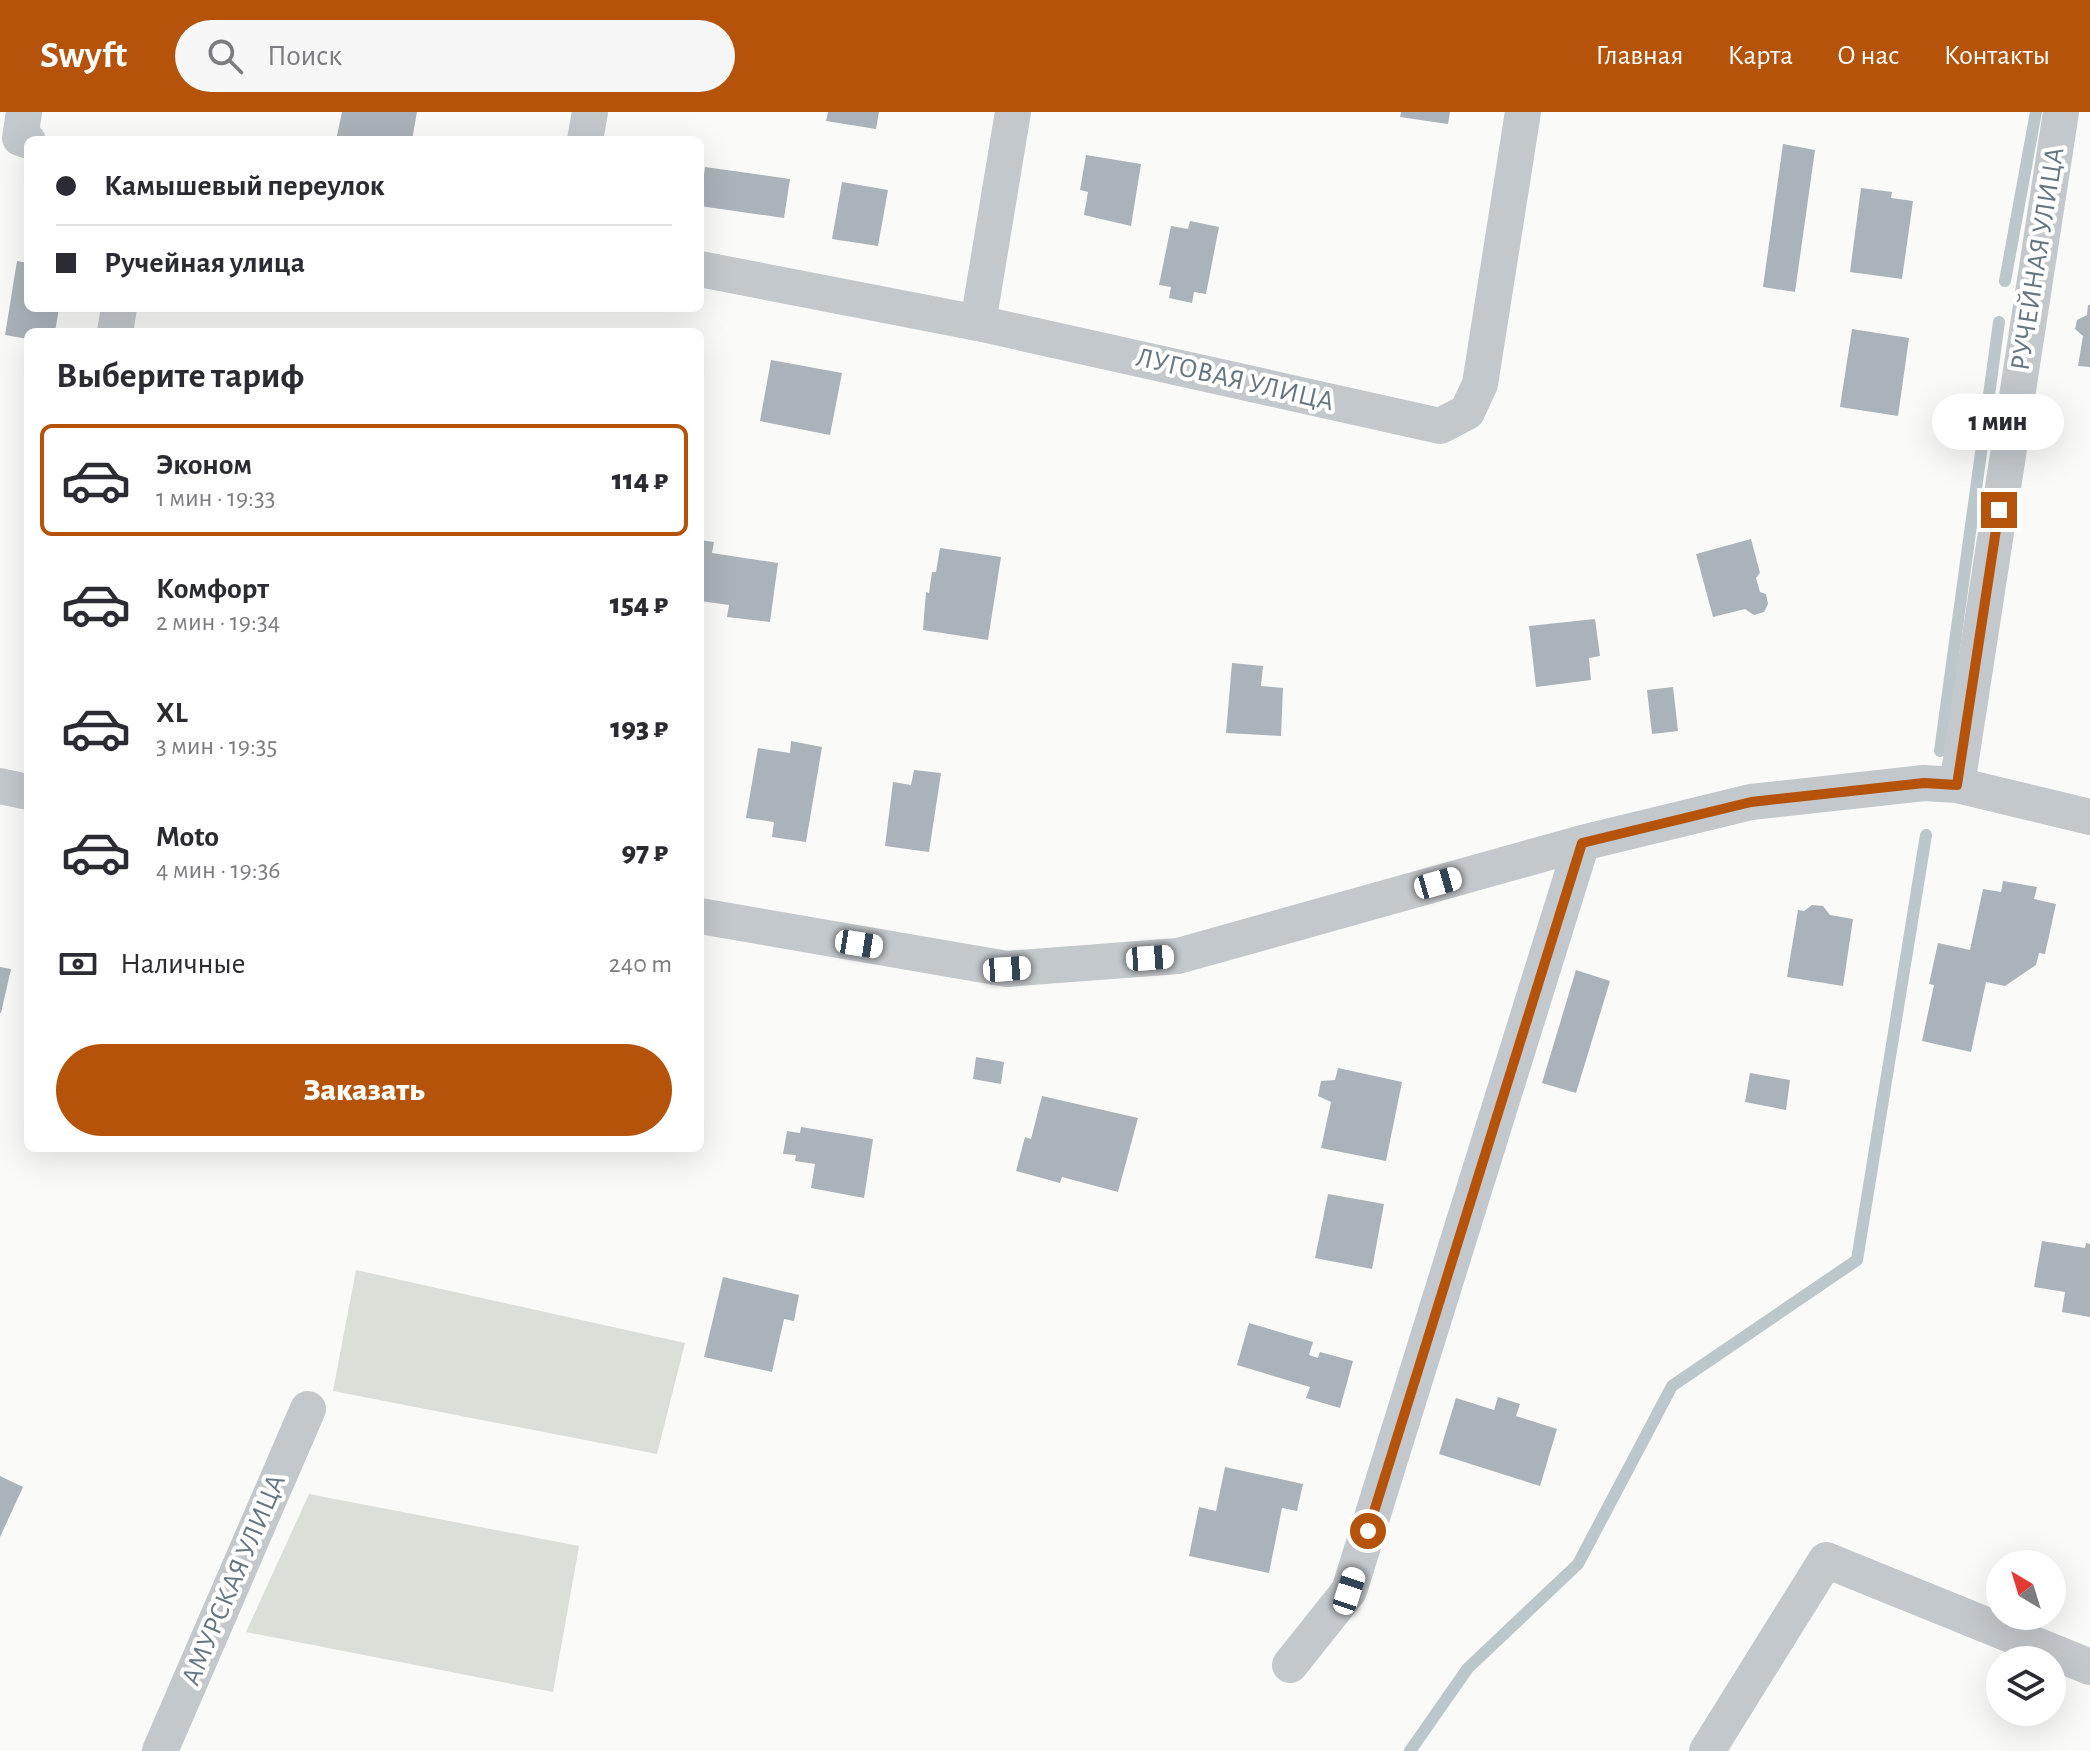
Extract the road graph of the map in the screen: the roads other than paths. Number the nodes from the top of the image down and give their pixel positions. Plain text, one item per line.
1 (590, 112) edge
2 (1013, 112) edge
3 (1523, 112) edge
4 (2061, 112) edge
5 (586, 136) edge
6 (704, 270) edge
7 (978, 323) junction
8 (1957, 785) junction
9 (0, 786) edge
10 (24, 791) edge
11 (2090, 817) edge
12 (1582, 843) junction
13 (704, 917) edge
14 (308, 1409) dead end
15 (1290, 1665) dead end
16 (2090, 1667) edge
17 (160, 1751) edge
18 (1707, 1751) edge

1 - 5 street
2 - 7 street
3 - 7 street, ЛУГОВАЯ УЛИЦА
4 - 8 street, РУЧЕЙНАЯ УЛИЦА
6 - 7 street, ЛУГОВАЯ УЛИЦА
8 - 11 street
8 - 12 street
9 - 10 street
12 - 13 street
12 - 15 street
14 - 17 street, АМУРСКАЯ УЛИЦА
16 - 18 street

